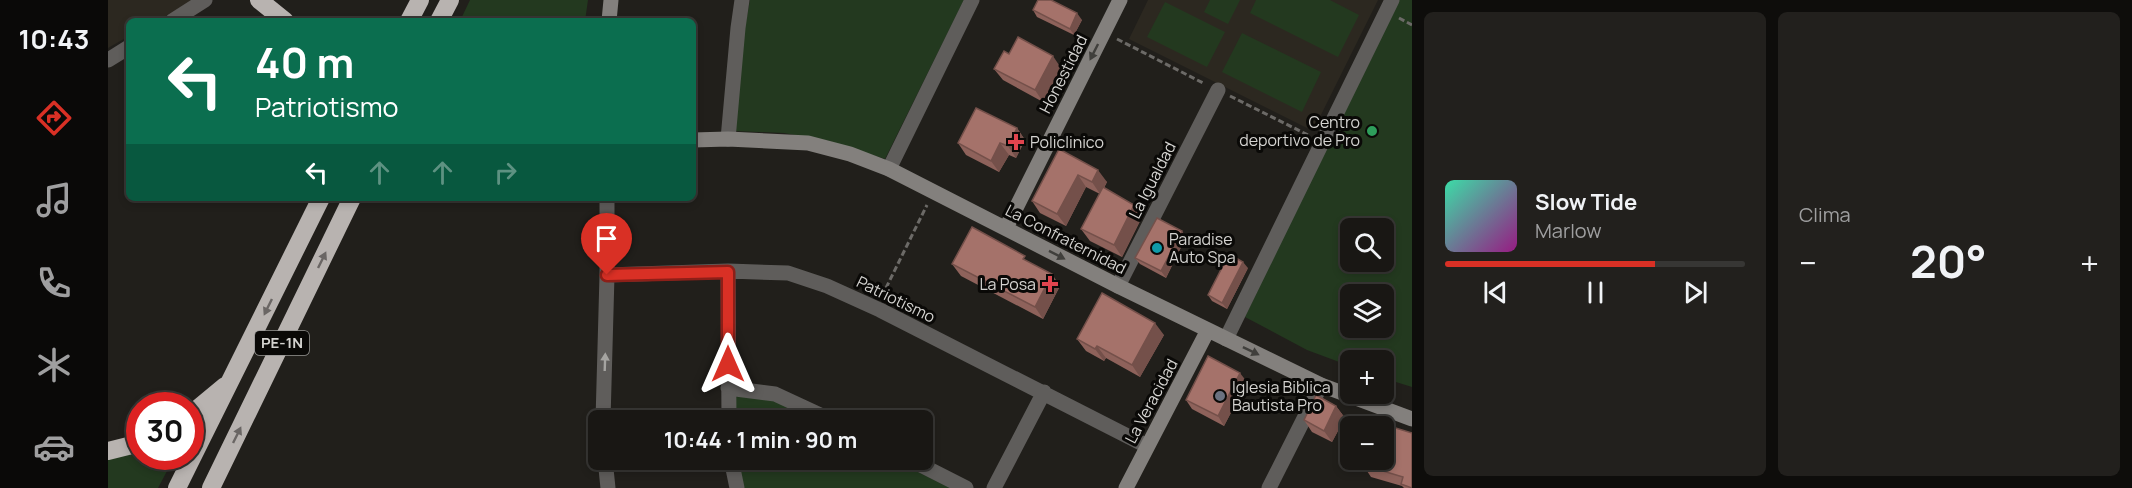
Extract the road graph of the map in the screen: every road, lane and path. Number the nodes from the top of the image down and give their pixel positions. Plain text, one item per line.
1 (205, 0) edge
2 (259, 0) edge
3 (420, 0) edge
4 (450, 0) edge
5 (611, 0) edge
6 (742, 0) edge
7 (972, 0) edge
8 (1120, 0) edge
9 (1392, 0) edge
10 (177, 18) edge
11 (281, 18) edge
12 (411, 18) edge
13 (441, 18) edge
14 (609, 18) edge
15 (126, 49) edge
16 (108, 60) edge
17 (1218, 90) dead end
18 (728, 139) junction
19 (696, 140) edge
20 (889, 169) junction
21 (933, 192) junction
22 (320, 201) edge
23 (351, 201) edge
24 (607, 201) edge
25 (1006, 228) junction
26 (728, 272) junction
27 (607, 275) junction
28 (1118, 286) junction
29 (875, 308) junction
30 (1208, 330) junction
31 (1226, 339) junction
32 (232, 378) junction
33 (1321, 385) junction
34 (728, 388) junction
35 (1044, 392) junction
36 (204, 403) edge
37 (603, 410) edge
38 (729, 410) edge
39 (809, 410) edge
40 (1412, 418) edge
41 (126, 446) edge
42 (1147, 446) junction
43 (108, 451) edge
44 (606, 470) edge
45 (733, 470) edge
46 (931, 470) edge
47 (177, 488) edge
48 (211, 488) edge
49 (608, 488) edge
50 (737, 488) edge
51 (966, 488) edge
52 (994, 488) edge
53 (1126, 488) edge
54 (1269, 488) edge

1 - 10 street
2 - 11 highway
3 - 12 highway
4 - 13 highway
5 - 14 street
6 - 18 street
7 - 20 street
8 -> 25 street, Honestidad
9 - 31 street
15 - 16 street
17 - 28 street, La Igualdad
18 - 19 street, La Confraternidad
18 - 20 street, La Confraternidad
20 - 21 street, La Confraternidad
21 - 25 street, La Confraternidad
21 - 29 path
22 -> 32 highway, PE-1N
48 -> 23 highway, PE-1N
24 - 27 street
25 -> 28 street, La Confraternidad
26 - 27 street, Patriotismo
26 - 29 street, Patriotismo
26 - 34 street
37 -> 27 street
28 - 30 street, La Confraternidad
29 - 35 street, Patriotismo
30 - 31 street, La Confraternidad
30 - 42 street, La Veracidad
31 -> 33 street, La Confraternidad
32 - 36 highway
32 - 47 highway, PE-1N
33 - 40 street, La Confraternidad
33 - 54 street
34 - 38 street
34 - 39 street
35 - 42 street, Patriotismo
35 - 52 street
41 - 43 highway
42 - 53 street, La Veracidad
44 - 49 street
45 - 50 street
46 - 51 street

